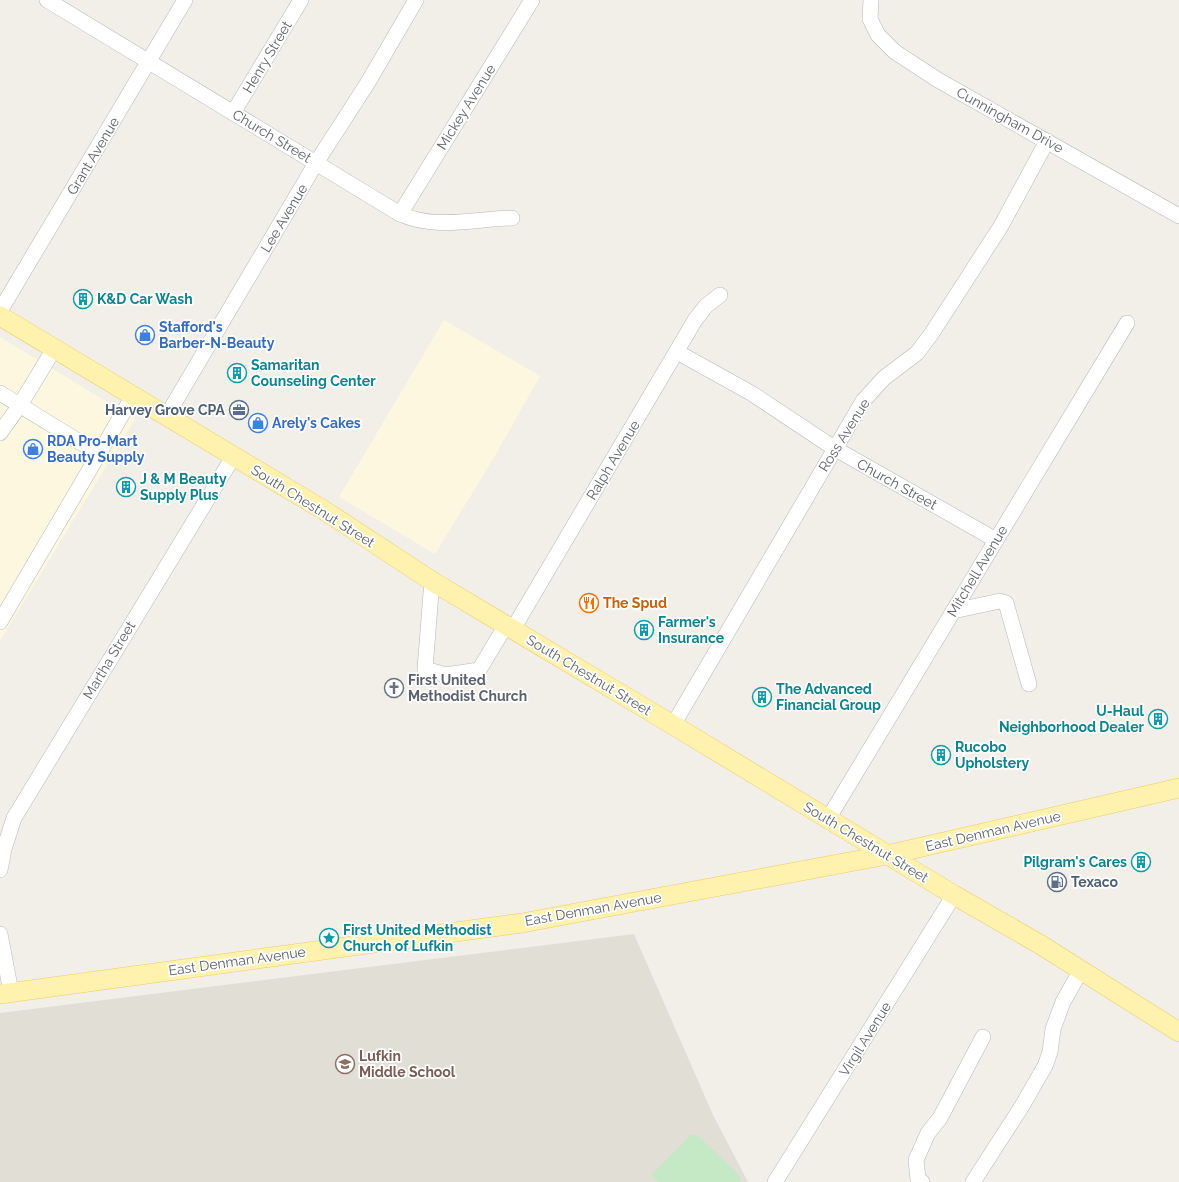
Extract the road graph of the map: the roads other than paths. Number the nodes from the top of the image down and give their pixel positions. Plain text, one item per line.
1 (47, 0) edge
2 (185, 0) edge
3 (301, 0) edge
4 (416, 0) edge
5 (532, 0) edge
6 (871, 0) edge
7 (148, 63) junction
8 (233, 113) junction
9 (1047, 141) junction
10 (316, 163) junction
11 (400, 214) junction
12 (1179, 216) edge
13 (512, 218) dead end
14 (720, 296) dead end
15 (0, 311) edge
16 (0, 316) edge
17 (1127, 323) dead end
18 (54, 349) junction
19 (677, 352) junction
20 (0, 393) edge
21 (133, 396) junction
22 (20, 405) junction
23 (166, 417) junction
24 (0, 433) edge
25 (834, 448) junction
26 (99, 454) junction
27 (233, 457) junction
28 (996, 540) junction
29 (432, 580) junction
30 (953, 611) junction
31 (0, 622) edge
32 (510, 627) junction
33 (1028, 684) dead end
34 (673, 724) junction
35 (1179, 788) edge
36 (828, 819) junction
37 (887, 855) junction
38 (0, 870) edge
39 (954, 896) junction
40 (0, 934) edge
41 (1081, 970) junction
42 (6, 993) edge
43 (1179, 1032) edge
44 (983, 1037) dead end
45 (775, 1182) edge
46 (922, 1182) edge
47 (972, 1182) edge

1 - 7 street, Church Street
2 - 7 street, Grant Avenue
3 - 8 street, Henry Street
4 - 10 street, Lee Avenue
5 - 11 street, Mickey Avenue
6 - 9 street, Cunningham Drive
7 - 8 street, Church Street
7 - 15 street, Grant Avenue
8 - 10 street, Church Street
9 - 12 street, Cunningham Drive
9 - 25 street, Ross Avenue
10 - 11 street, Church Street
10 - 23 street, Lee Avenue
11 - 13 street, Church Street
14 - 19 street, Ralph Avenue
16 - 18 main road, South Chestnut Street
17 - 28 street, Mitchell Avenue
18 - 21 main road, South Chestnut Street
18 - 22 street
19 - 25 street, Church Street
19 - 32 street, Ralph Avenue
20 - 22 street
21 - 23 main road, South Chestnut Street
21 - 26 street
22 - 24 street
22 - 26 street
23 - 27 main road, South Chestnut Street
25 - 28 street, Church Street
25 - 34 street, Ross Avenue
26 - 31 street
27 - 29 main road, South Chestnut Street
27 - 38 street, Martha Street
28 - 30 street, Mitchell Avenue
29 - 32 main road, South Chestnut Street
29 - 32 street, Ralph Avenue
30 - 33 street
30 - 36 street, Mitchell Avenue
32 - 34 main road, South Chestnut Street
34 - 36 main road, South Chestnut Street
35 - 37 main road, East Denman Avenue
36 - 37 main road, South Chestnut Street
37 - 39 main road, South Chestnut Street
37 - 42 main road, East Denman Avenue
39 - 41 main road, South Chestnut Street
39 - 45 street, Virgil Avenue
40 - 42 street
41 - 43 main road, South Chestnut Street
41 - 47 street
44 - 46 street

